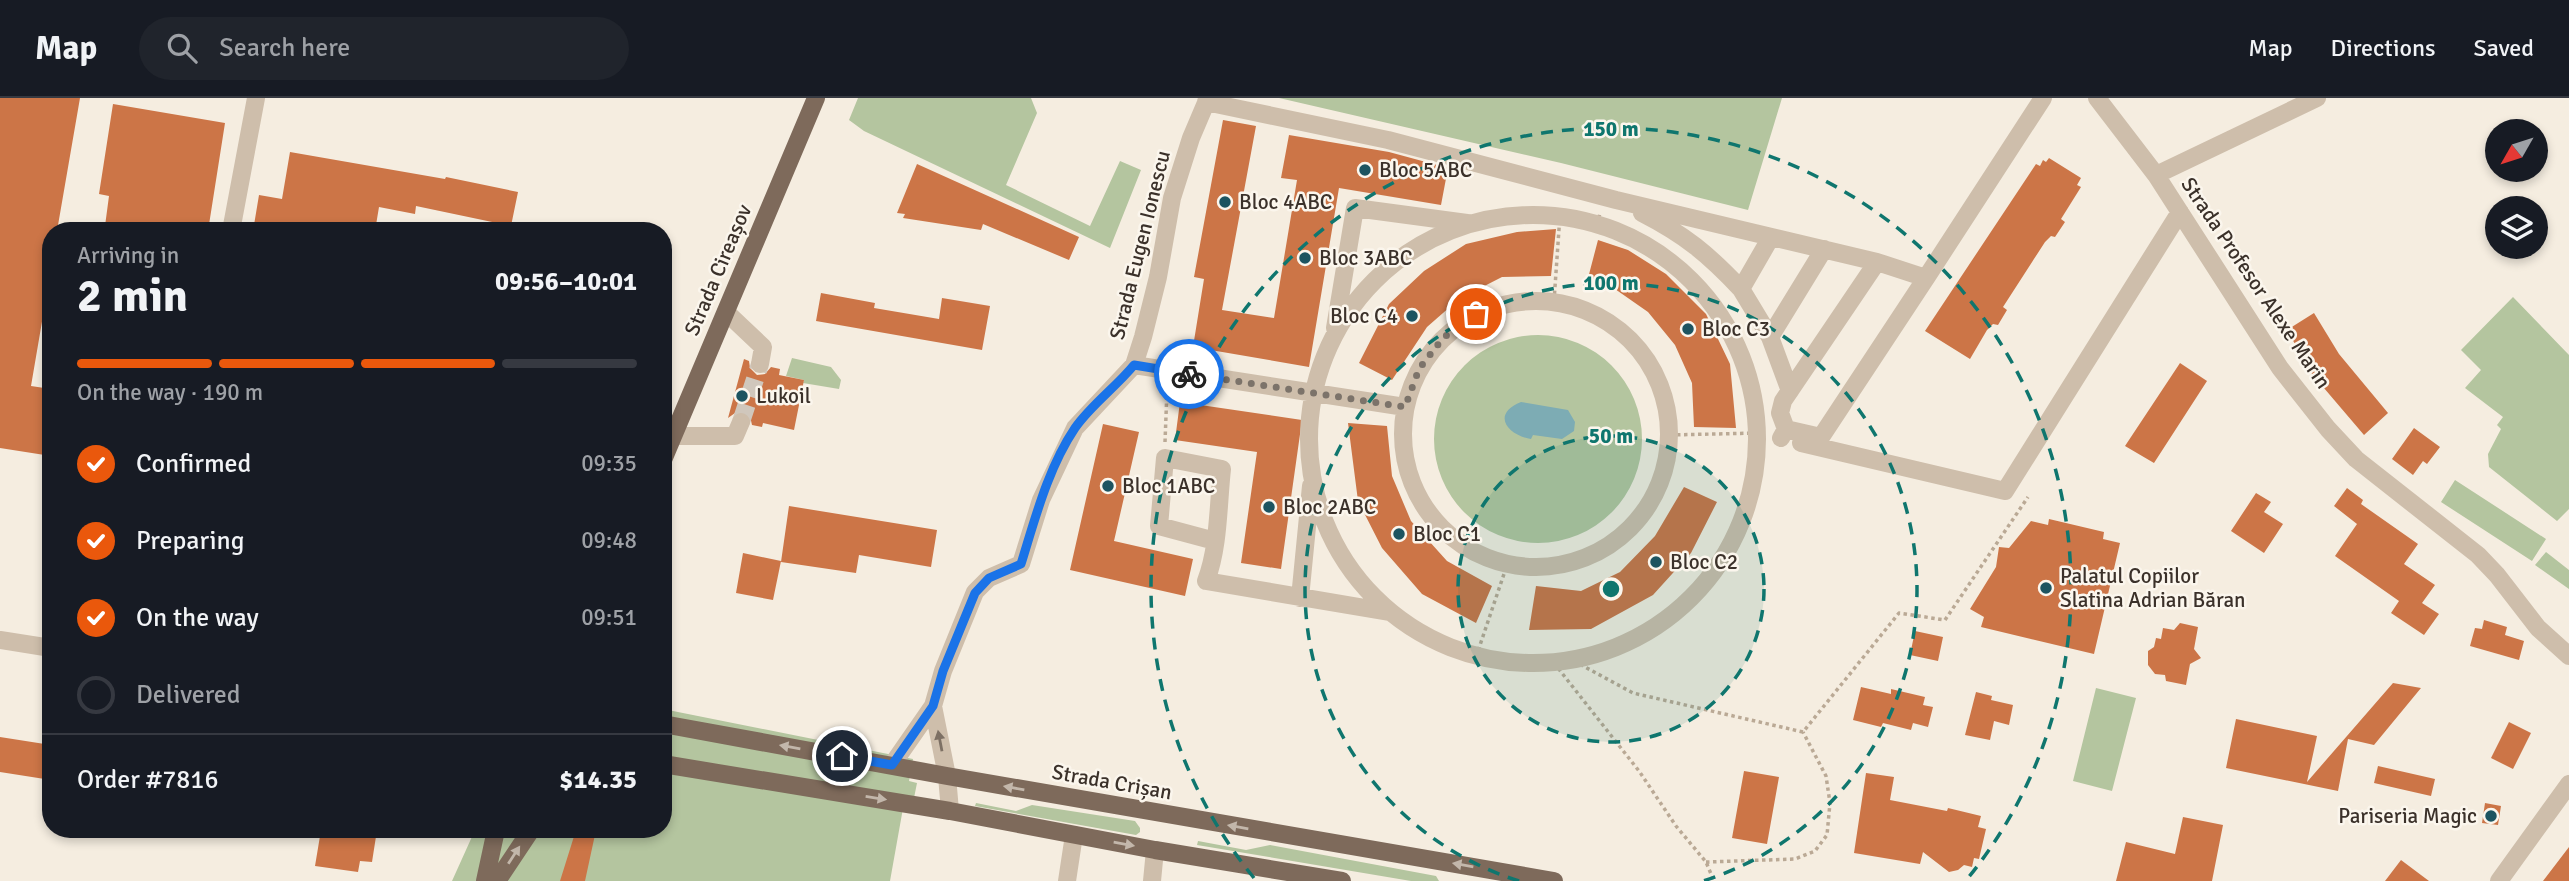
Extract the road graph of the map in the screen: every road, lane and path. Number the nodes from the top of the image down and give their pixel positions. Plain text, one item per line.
1 (256, 98) edge
2 (816, 98) edge
3 (2043, 98) edge
4 (2097, 98) edge
5 (2317, 98) edge
6 (1207, 100) edge
7 (2156, 174) junction
8 (1616, 200) junction
9 (2180, 212) junction
10 (1560, 215) junction
11 (233, 222) edge
12 (1468, 223) junction
13 (1771, 237) junction
14 (1824, 249) junction
15 (1877, 261) junction
16 (1926, 278) junction
17 (1741, 289) junction
18 (1554, 302) junction
19 (726, 312) junction
20 (1335, 331) junction
21 (1770, 337) junction
22 (760, 364) tunnel mouth
23 (1134, 365) junction
24 (1168, 370) junction
25 (1790, 391) junction
26 (1312, 392) junction
27 (1405, 407) junction
28 (741, 422) tunnel mouth
29 (1758, 433) junction
30 (1783, 434) junction
31 (1670, 435) junction
32 (673, 436) joint
33 (1165, 458) junction
34 (1312, 481) junction
35 (2028, 497) dead end
36 (1214, 541) junction
37 (1507, 565) junction
38 (1300, 597) junction
39 (1389, 612) junction
40 (0, 640) edge
41 (42, 647) edge
42 (2569, 656) edge
43 (1476, 657) junction
44 (1574, 661) junction
45 (1554, 663) junction
46 (933, 706) junction
47 (672, 726) edge
48 (1803, 732) junction
49 (672, 765) edge
50 (892, 765) junction
51 (947, 776) junction
52 (2569, 784) edge
53 (950, 811) junction
54 (1074, 835) junction
55 (494, 838) edge
56 (526, 838) edge
57 (1155, 850) junction
58 (1706, 862) junction
59 (485, 881) edge
60 (497, 881) edge
61 (1067, 881) edge
62 (1152, 881) edge
63 (1342, 881) edge
64 (1554, 881) edge
65 (1714, 881) edge
66 (2499, 881) edge

1 - 11 street
2 - 19 main road, Strada Cireașov
3 - 16 street
4 - 7 street, Strada Profesor Alexe Marin
5 - 7 street
6 - 8 street
6 - 23 street, Strada Eugen Ionescu
7 - 9 street, Strada Profesor Alexe Marin
8 - 13 street
8 - 17 street
9 - 30 street
9 - 42 street, Strada Profesor Alexe Marin
10 - 12 street
10 - 18 path
10 - 29 street
12 - 20 street
12 - 20 street
13 - 14 street
13 - 17 street
14 - 15 street
14 - 21 street
15 - 16 street
15 - 25 street
16 - 30 street
17 - 21 street
18 - 27 street
18 - 31 street
19 - 22 street
19 - 32 main road, Strada Cireașov
20 - 26 street
21 - 25 street
23 - 24 street, Strada Eugen Ionescu
23 - 46 street, Strada Eugen Ionescu
24 - 26 street, Strada Eugen Ionescu
24 - 33 path
25 - 30 street
26 - 27 street, Strada Eugen Ionescu
26 - 34 street
27 - 37 street
28 - 32 street
29 - 30 street
29 - 31 path
29 - 44 street
31 - 37 street
33 - 36 street
33 - 36 street
34 - 38 street
34 - 39 street
35 - 48 path
36 - 38 street
37 - 43 path
38 - 39 street
39 - 43 street
40 - 41 street
43 - 45 street
44 - 45 street
44 - 48 path
45 - 58 path
46 - 50 street, Strada Eugen Ionescu
51 -> 46 street, Strada Eugen Ionescu
50 -> 47 main road, Strada Crișan
48 - 58 path
49 -> 53 main road
50 - 51 main road, Strada Crișan
51 - 53 street, Strada Eugen Ionescu
64 -> 51 main road, Strada Crișan
52 - 66 street
53 - 54 main road
54 -> 57 main road
54 - 61 street
55 - 59 main road
60 -> 56 main road
57 - 62 street
57 - 63 main road
58 - 65 path

